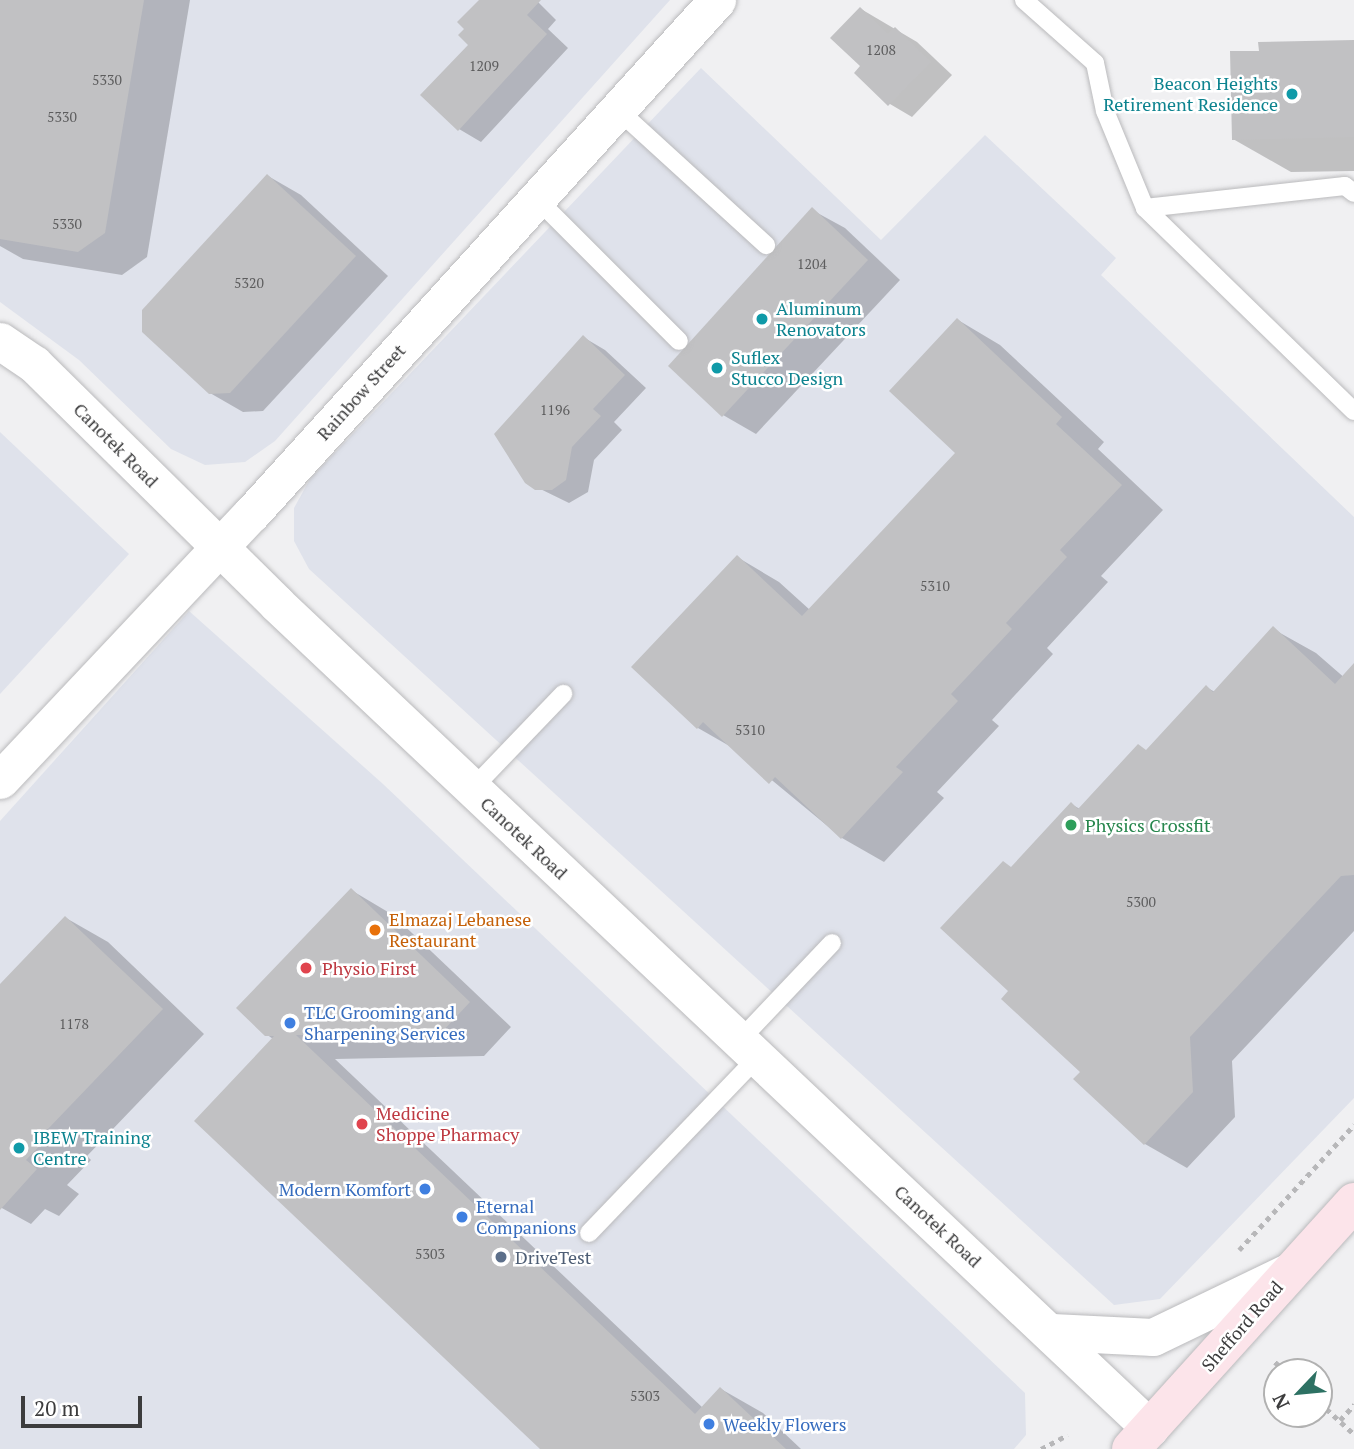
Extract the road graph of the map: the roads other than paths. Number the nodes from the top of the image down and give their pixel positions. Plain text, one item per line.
1 (717, 0) edge
2 (1024, 0) edge
3 (617, 109) junction
4 (1354, 193) edge
5 (536, 198) junction
6 (1145, 208) junction
7 (766, 245) dead end
8 (0, 341) edge
9 (679, 341) dead end
10 (1354, 411) edge
11 (220, 548) junction
12 (563, 694) dead end
13 (0, 780) edge
14 (472, 789) junction
15 (832, 943) dead end
16 (748, 1050) junction
17 (1354, 1202) edge
18 (589, 1233) dead end
19 (1289, 1272) junction
20 (1052, 1332) junction
21 (1140, 1439) edge

1 - 3 street, Rainbow Street
2 - 6 lane
3 - 5 street, Rainbow Street
3 - 7 lane
4 - 6 lane
5 - 9 lane
5 - 11 street, Rainbow Street
6 - 10 lane
8 - 11 street, Canotek Road
11 - 13 street, Rainbow Street
11 - 14 street, Canotek Road
12 - 14 lane
14 - 16 street, Canotek Road
15 - 16 lane
16 - 18 lane
16 - 20 street, Canotek Road
17 - 19 street, Shefford Road
19 - 20 street
19 - 21 street, Shefford Road
20 - 21 street, Canotek Road

